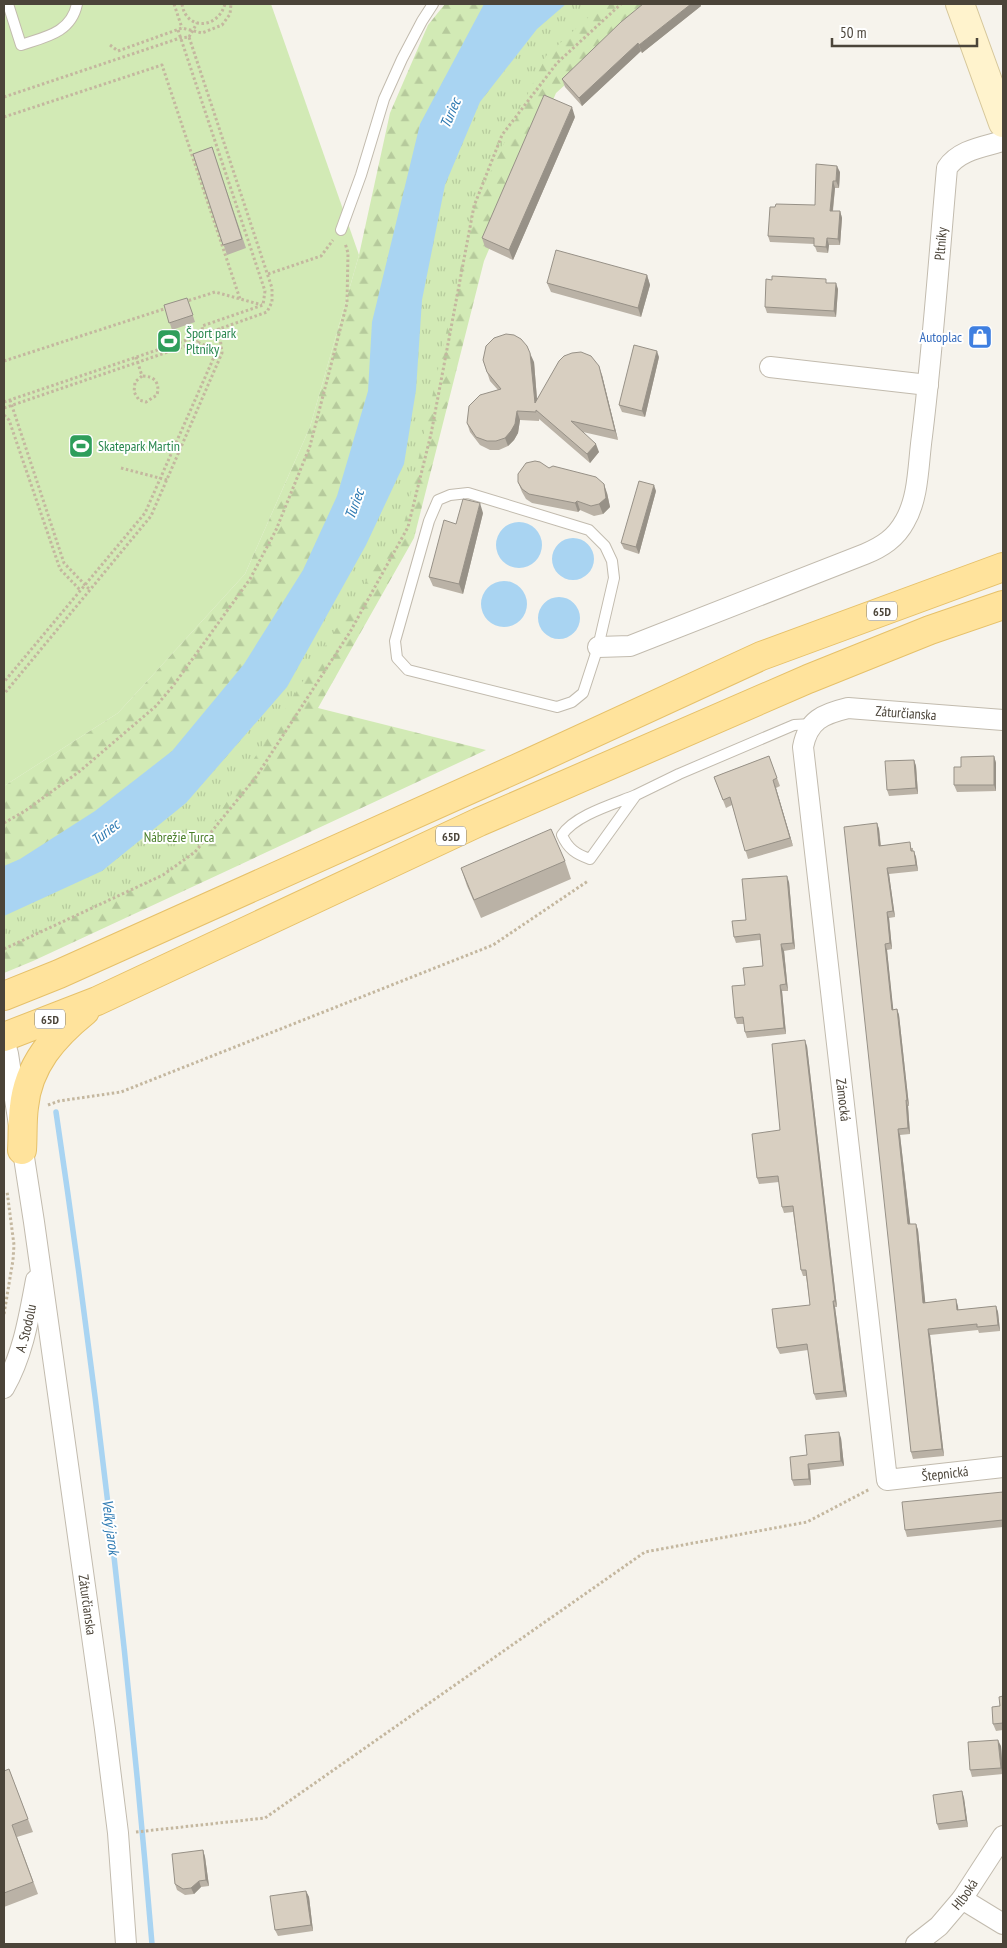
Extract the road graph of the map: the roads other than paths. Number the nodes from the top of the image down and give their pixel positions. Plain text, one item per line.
1 (8, 4) edge
2 (77, 4) edge
3 (433, 4) edge
4 (960, 4) edge
5 (1003, 122) edge
6 (1003, 141) edge
7 (341, 230) road end
8 (770, 367) dead end
9 (928, 385) junction
10 (1003, 567) edge
11 (1003, 604) edge
12 (598, 647) junction
13 (1003, 720) edge
14 (813, 724) junction
15 (636, 795) junction
16 (4, 996) edge
17 (97, 1001) junction
18 (4, 1036) edge
19 (4, 1040) edge
20 (4, 1126) edge
21 (22, 1150) junction
22 (39, 1266) junction
23 (4, 1388) edge
24 (1003, 1467) edge
25 (887, 1480) joint
26 (1003, 1836) edge
27 (962, 1899) junction
28 (1003, 1924) edge
29 (126, 1944) edge
30 (916, 1944) edge

1 - 2 lane
3 - 7 lane
4 - 5 street
6 - 9 street, Pltníky
8 - 9 street
9 - 12 street, Pltníky
10 - 16 main road, 65D
11 - 17 main road, 65D
12 - 12 lane
13 - 14 street, Záturčianska
14 - 15 lane
14 - 25 street, Zámocká
15 - 15 lane
17 - 18 main road, 65D
17 - 21 main road
19 - 21 street, Záturčianska
20 - 21 main road
21 - 22 street, Záturčianska
22 - 23 street, A. Stodolu
22 - 29 street, Záturčianska
24 - 25 street, Štepnická
26 - 27 street, Hlboká
27 - 28 street
27 - 30 street, Hlboká

